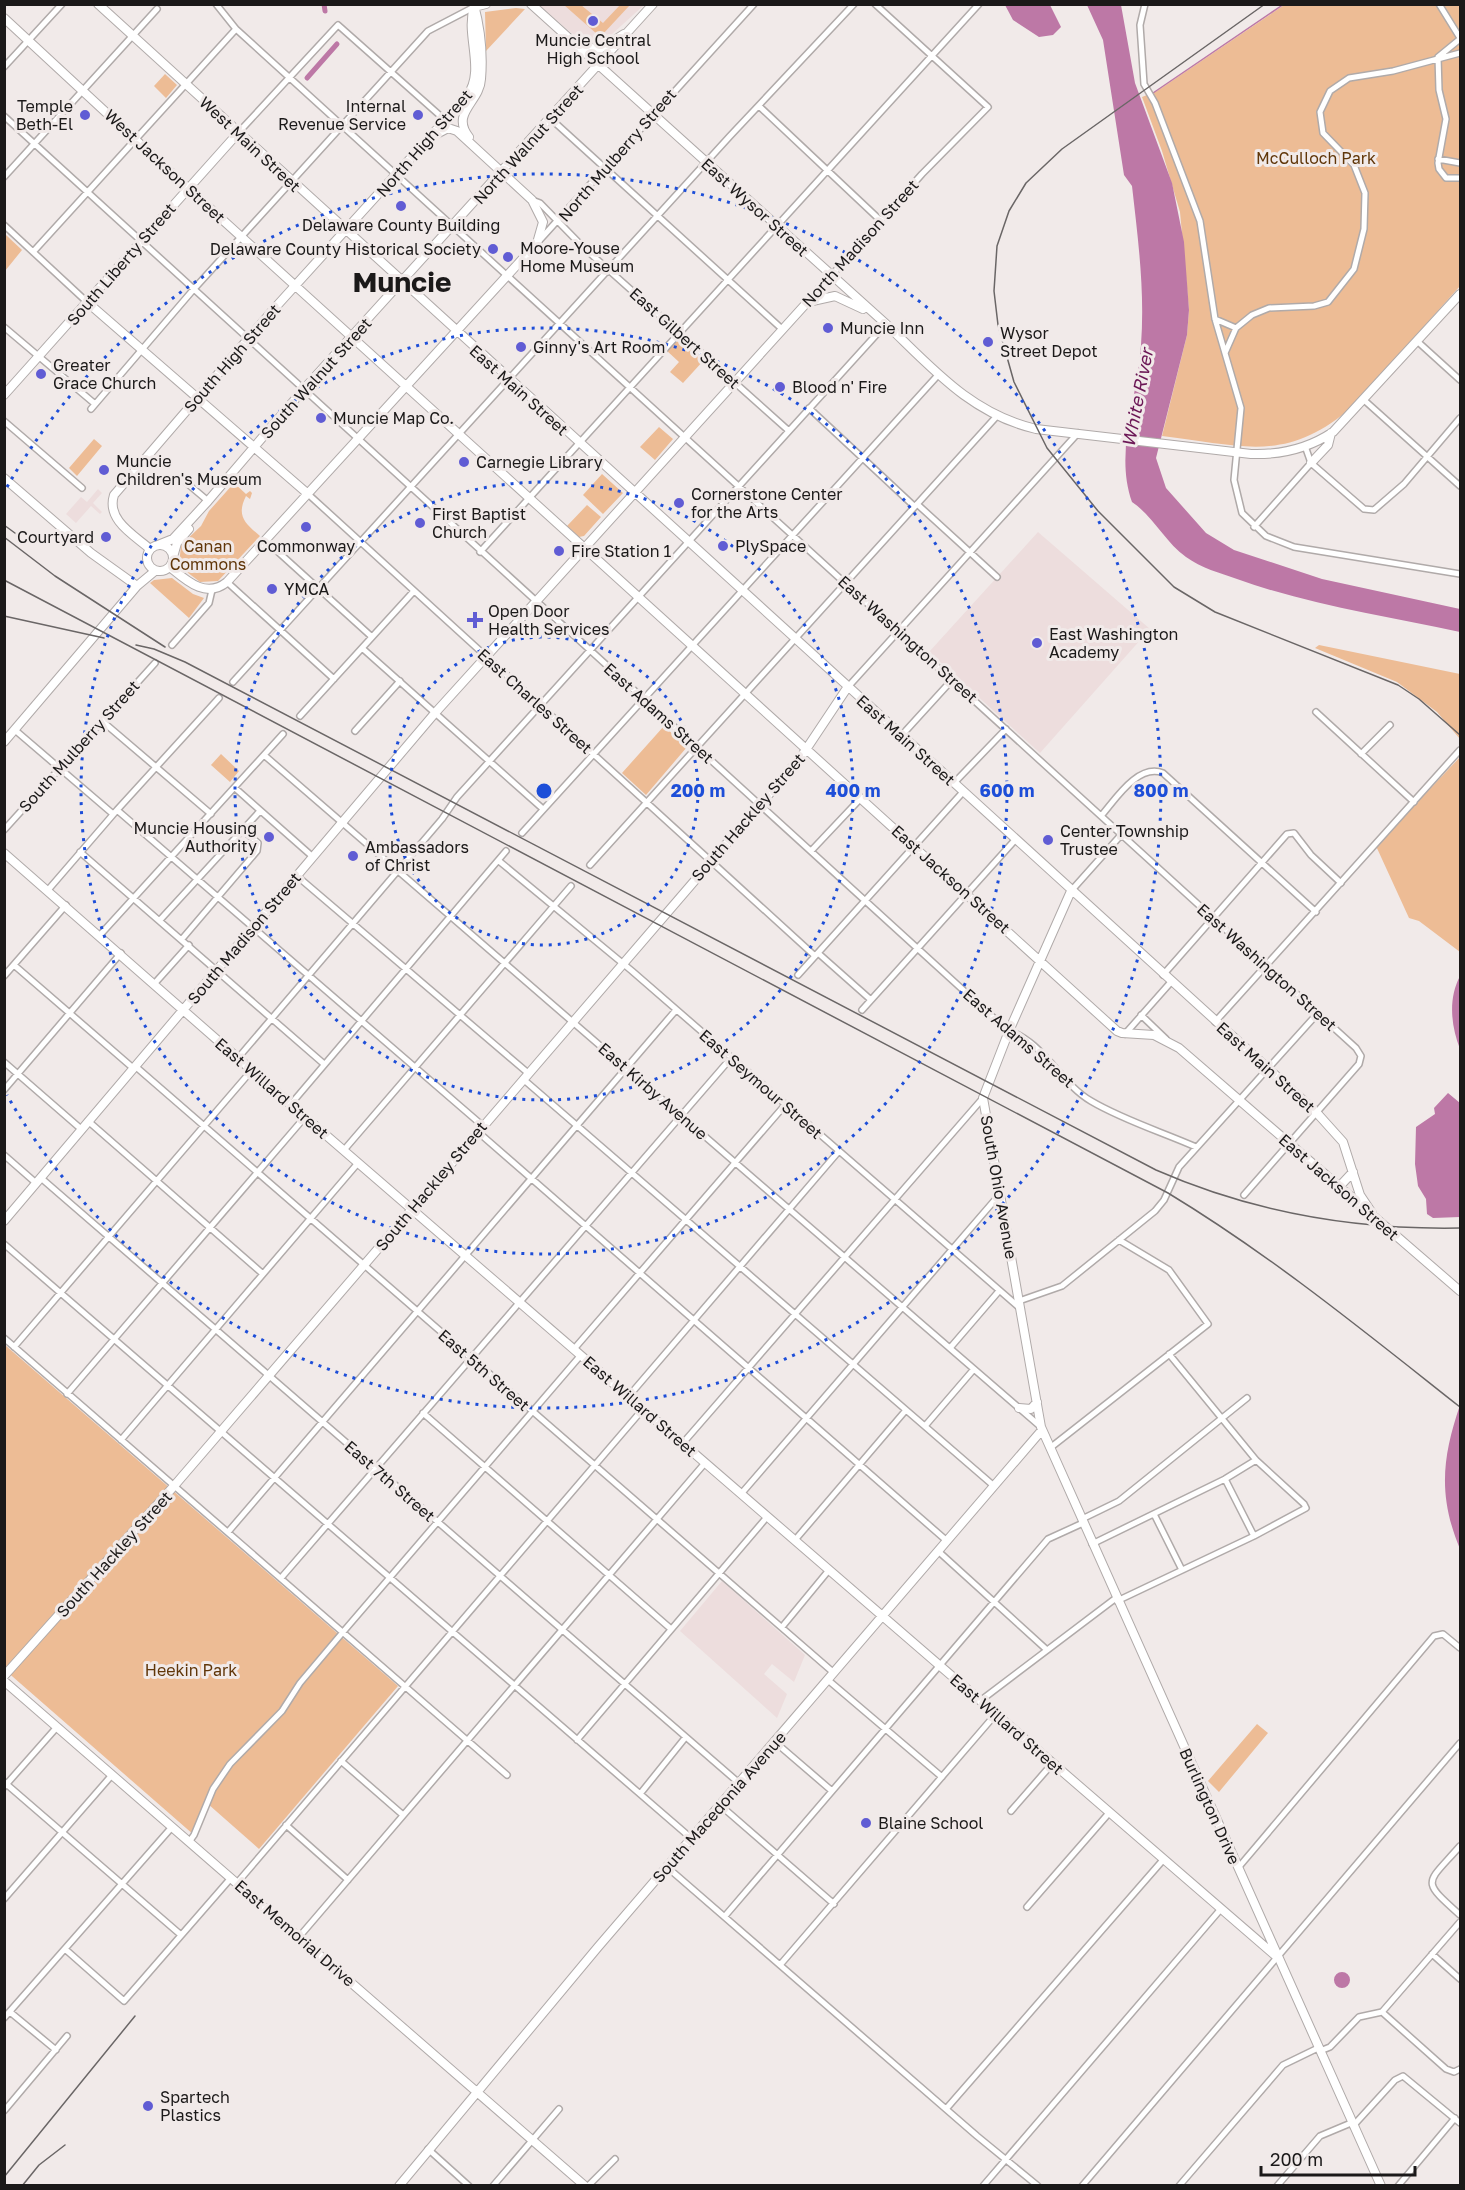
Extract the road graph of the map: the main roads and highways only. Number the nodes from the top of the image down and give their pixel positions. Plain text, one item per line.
1 (98, 4) edge
2 (486, 4) edge
3 (531, 4) edge
4 (653, 4) edge
5 (474, 6) edge
6 (4, 18) edge
7 (630, 31) junction
8 (565, 34) junction
9 (599, 65) junction
10 (238, 134) junction
11 (431, 137) junction
12 (481, 152) junction
13 (502, 172) junction
14 (188, 188) junction
15 (346, 231) junction
16 (537, 243) joint
17 (831, 276) junction
18 (402, 282) junction
19 (297, 286) junction
20 (1461, 294) edge
21 (87, 302) junction
22 (805, 303) junction
23 (878, 317) junction
24 (456, 332) junction
25 (352, 337) junction
26 (406, 386) junction
27 (4, 395) edge
28 (199, 397) junction
29 (1331, 433) junction
30 (255, 446) junction
31 (1311, 463) road end
32 (4, 478) edge
33 (634, 493) junction
34 (308, 494) junction
35 (208, 501) junction
36 (154, 547) junction
37 (584, 548) junction
38 (171, 562) junction
39 (148, 564) junction
40 (155, 571) junction
41 (137, 585) junction
42 (848, 688) junction
43 (4, 742) edge
44 (807, 749) junction
45 (4, 853) edge
46 (1071, 891) junction
47 (1040, 959) junction
48 (184, 1008) junction
49 (1353, 1172) junction
50 (1338, 1188) junction
51 (412, 1209) junction
52 (4, 1221) edge
53 (1378, 1221) junction
54 (1461, 1291) edge
55 (1036, 1402) junction
56 (1019, 1408) road end
57 (1041, 1428) junction
58 (882, 1617) junction
59 (4, 1676) edge
60 (4, 1681) edge
61 (1277, 1957) junction
62 (477, 2090) junction
63 (399, 2186) edge
64 (587, 2186) edge
65 (1381, 2186) edge

1 - 10 main road, West Main Street
2 - 5 main road
3 - 8 main road
4 - 7 main road, North Walnut Street
5 - 11 main road, North High Street
5 - 12 main road, North High Street
6 - 14 main road, West Jackson Street
7 - 8 main road
7 - 9 main road, North Walnut Street
8 - 9 main road, East Wysor Street
9 - 13 main road, North Walnut Street
9 - 17 main road, East Wysor Street
10 - 14 main road, South Liberty Street
10 - 15 main road, West Main Street
11 - 12 main road
11 - 15 main road, North High Street
12 - 13 main road, East Gilbert Street
13 - 16 main road, East Gilbert Street
13 - 18 main road, North Walnut Street
14 - 19 main road, West Jackson Street
14 - 21 main road, South Liberty Street
15 - 18 main road, West Main Street
15 - 19 main road, South High Street
16 - 24 main road, North Mulberry Street
17 - 22 main road, North Madison Street
17 - 23 main road, East Wysor Street
18 - 24 main road, East Main Street
18 - 25 main road, South Walnut Street
19 - 25 main road, West Jackson Street
19 - 28 main road, South High Street
20 - 29 main road
21 - 27 main road, South Liberty Street
21 - 28 main road, East Charles Street
22 - 23 main road
22 - 33 main road, North Madison Street
23 - 29 main road, East Wysor Street
24 - 26 main road
24 - 33 main road, East Main Street
25 - 26 main road, East Jackson Street
25 - 30 main road, South Walnut Street
26 - 34 main road
26 - 37 main road, East Jackson Street
28 - 30 main road, East Charles Street
28 - 36 main road, South High Street
29 - 31 main road
30 - 34 main road, East Charles Street
30 - 35 main road, South Walnut Street
32 - 41 main road
33 - 37 main road, South Madison Street
33 - 42 main road, East Main Street
34 - 38 main road
35 - 36 main road, South Walnut Street
35 - 38 main road, South Walnut Street
36 - 38 main road
36 - 39 main road
37 - 44 main road, East Jackson Street
37 - 48 main road, South Madison Street
38 - 40 main road
39 - 40 main road
39 - 41 main road
40 - 41 main road
41 - 43 main road
42 - 44 main road, South Hackley Street
42 - 46 main road, East Main Street
44 - 47 main road, East Jackson Street
44 - 51 main road, South Hackley Street
45 - 48 main road, East Willard Street
46 - 47 main road, South Ohio Avenue
46 - 49 main road, East Main Street
47 - 50 main road, East Jackson Street
47 - 55 main road, South Ohio Avenue
48 - 51 main road, East Willard Street
48 - 52 main road, South Madison Street
49 - 50 main road
49 - 53 main road, East Main Street
50 - 53 main road, East Jackson Street
51 - 58 main road, East Willard Street
51 - 59 main road, South Hackley Street
53 - 54 main road, East Jackson Street
55 - 56 main road
55 - 57 main road, South Ohio Avenue
57 - 58 main road, South Macedonia Avenue
57 - 61 main road, Burlington Drive
58 - 61 main road, East Willard Street
58 - 62 main road, South Macedonia Avenue
60 - 62 main road, East Memorial Drive
61 - 65 main road, Burlington Drive
62 - 63 main road, South Macedonia Avenue
62 - 64 main road, East Memorial Drive

